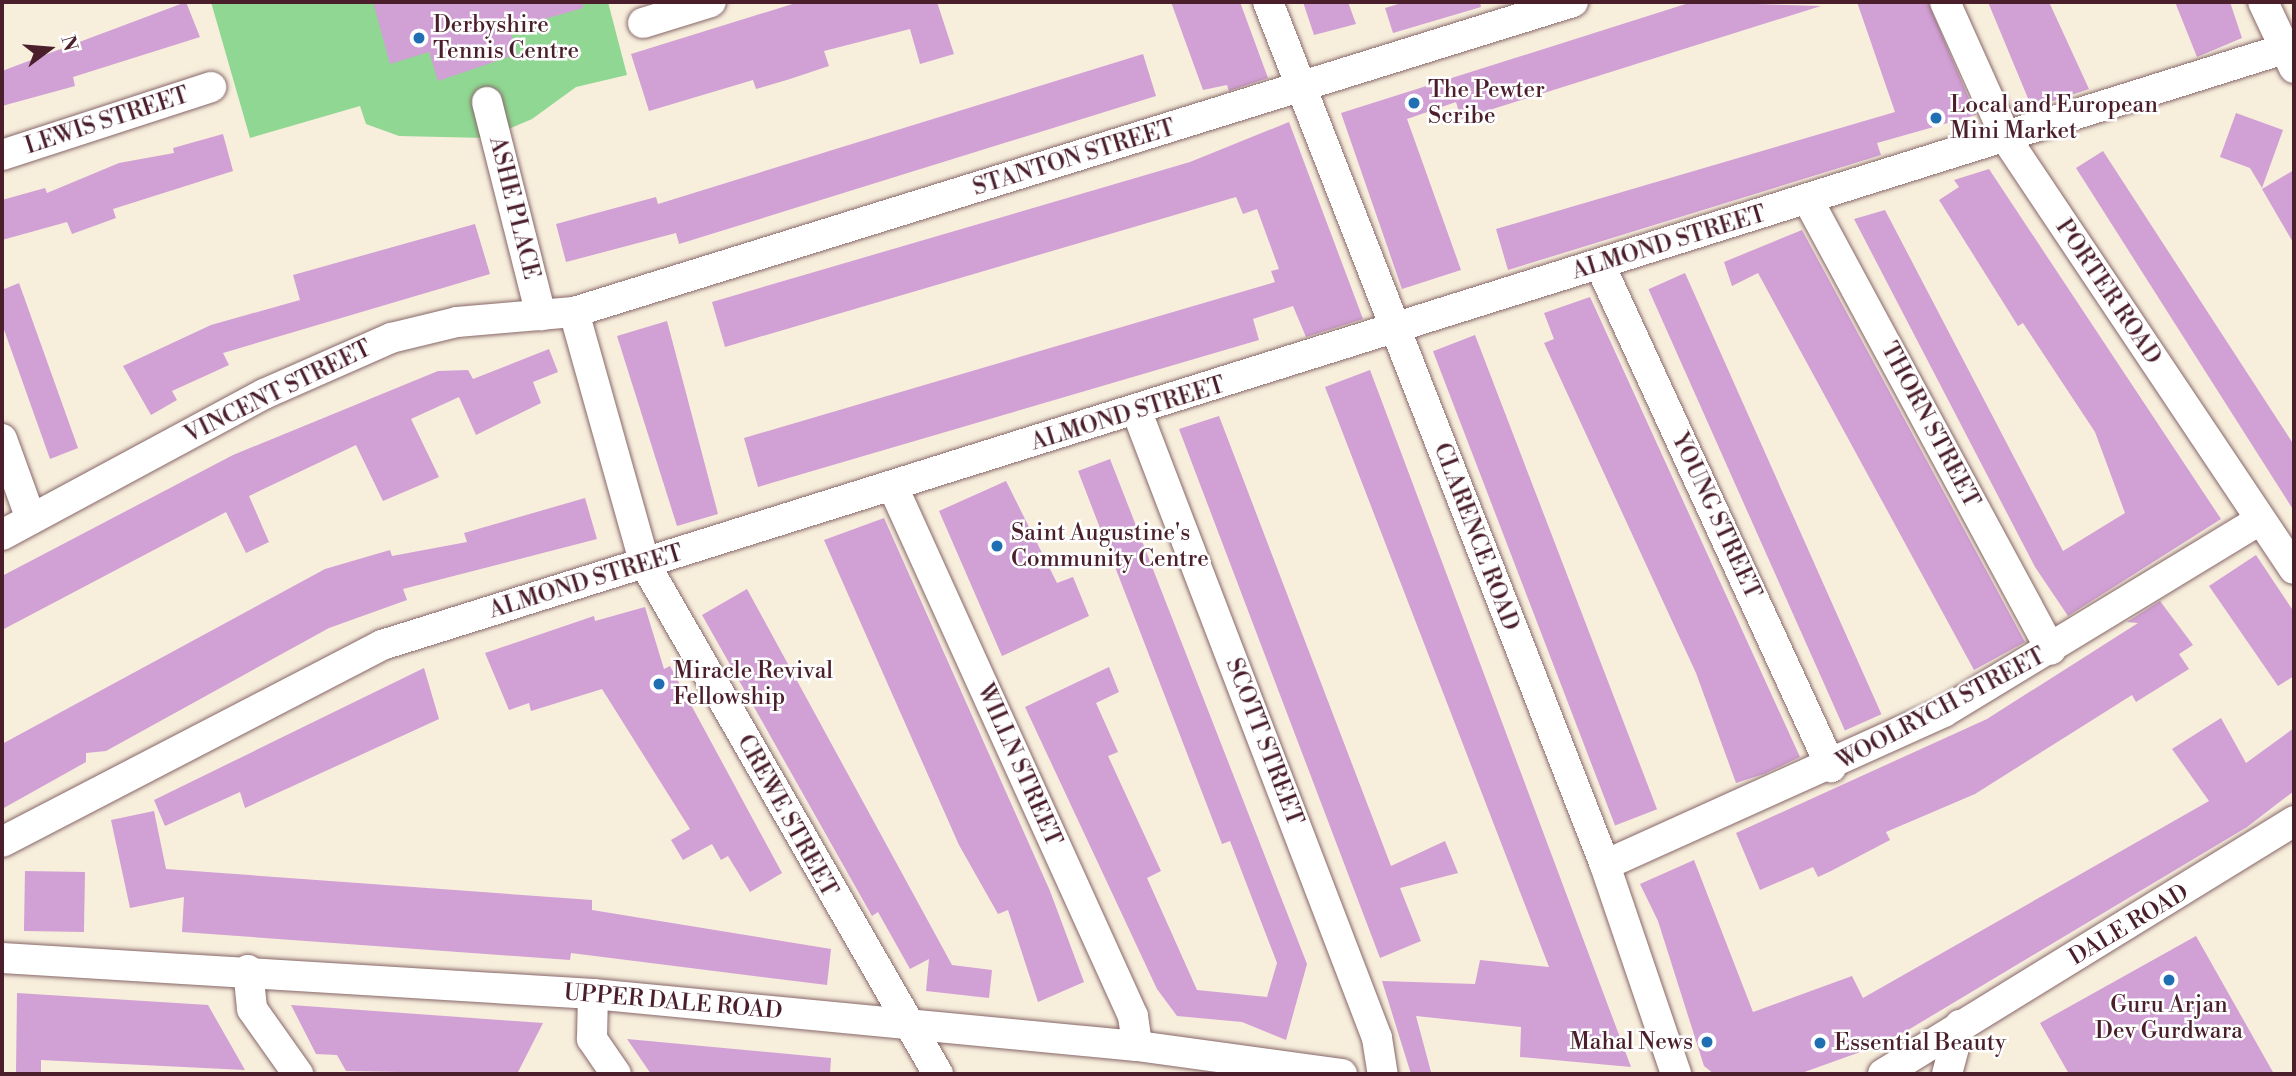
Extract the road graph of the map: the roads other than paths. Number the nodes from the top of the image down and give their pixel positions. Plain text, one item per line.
1 (711, 2) edge
2 (1268, 2) edge
3 (1573, 2) edge
4 (1945, 2) edge
5 (2263, 2) edge
6 (643, 23) dead end
7 (2288, 59) edge
8 (211, 87) dead end
9 (1301, 89) junction
10 (487, 102) dead end
11 (2007, 140) junction
12 (2, 155) edge
13 (1808, 200) junction
14 (1600, 265) junction
15 (574, 312) junction
16 (541, 315) junction
17 (1395, 328) junction
18 (1137, 412) junction
19 (2, 439) edge
20 (893, 487) junction
21 (31, 519) junction
22 (2260, 520) junction
23 (2, 535) edge
24 (645, 564) junction
25 (2294, 569) edge
26 (2051, 650) junction
27 (1831, 767) junction
28 (2294, 821) edge
29 (2, 842) edge
30 (1605, 865) junction
31 (2, 958) edge
32 (248, 970) junction
33 (593, 994) junction
34 (903, 1023) junction
35 (1960, 1025) junction
36 (1137, 1046) junction
37 (1292, 1071) edge
38 (298, 1074) edge
39 (616, 1074) edge
40 (938, 1074) edge
41 (1342, 1074) edge
42 (1383, 1074) edge
43 (1676, 1074) edge
44 (1883, 1074) edge
45 (1947, 1074) edge

1 - 6 street
2 - 9 street, CLARENCE ROAD
3 - 9 street, STANTON STREET
4 - 11 street, PORTER ROAD
5 - 7 street
7 - 11 street, ALMOND STREET
8 - 12 street, LEWIS STREET
9 - 15 street, STANTON STREET
9 - 17 street, CLARENCE ROAD
10 - 16 street, ASHE PLACE
11 - 13 street, ALMOND STREET
11 - 22 street, PORTER ROAD
13 - 14 street, ALMOND STREET
13 - 26 street, THORN STREET
14 - 17 street, ALMOND STREET
14 - 27 street, YOUNG STREET
15 - 16 street, VINCENT STREET
15 - 24 street, CREWE STREET
16 - 21 street, VINCENT STREET
17 - 18 street, ALMOND STREET
17 - 30 street, CLARENCE ROAD
18 - 20 street, ALMOND STREET
18 - 42 street, SCOTT STREET
19 - 21 street
20 - 24 street, ALMOND STREET
20 - 36 street, WILLN STREET
21 - 23 street, VINCENT STREET
22 - 25 street, PORTER ROAD
22 - 26 street, WOOLRYCH STREET
24 - 29 street, ALMOND STREET
24 - 34 street, CREWE STREET
26 - 27 street, WOOLRYCH STREET
27 - 30 street, WOOLRYCH STREET
28 - 35 street, DALE ROAD
30 - 43 street, CLARENCE ROAD
31 - 32 street, UPPER DALE ROAD
32 - 33 street, UPPER DALE ROAD
32 - 38 street
33 - 34 street, UPPER DALE ROAD
33 - 39 street
34 - 36 street, UPPER DALE ROAD
34 - 40 street, CREWE STREET
35 - 44 street, DALE ROAD
35 - 45 street
36 - 37 street, UPPER DALE ROAD
37 - 41 street, UPPER DALE ROAD

